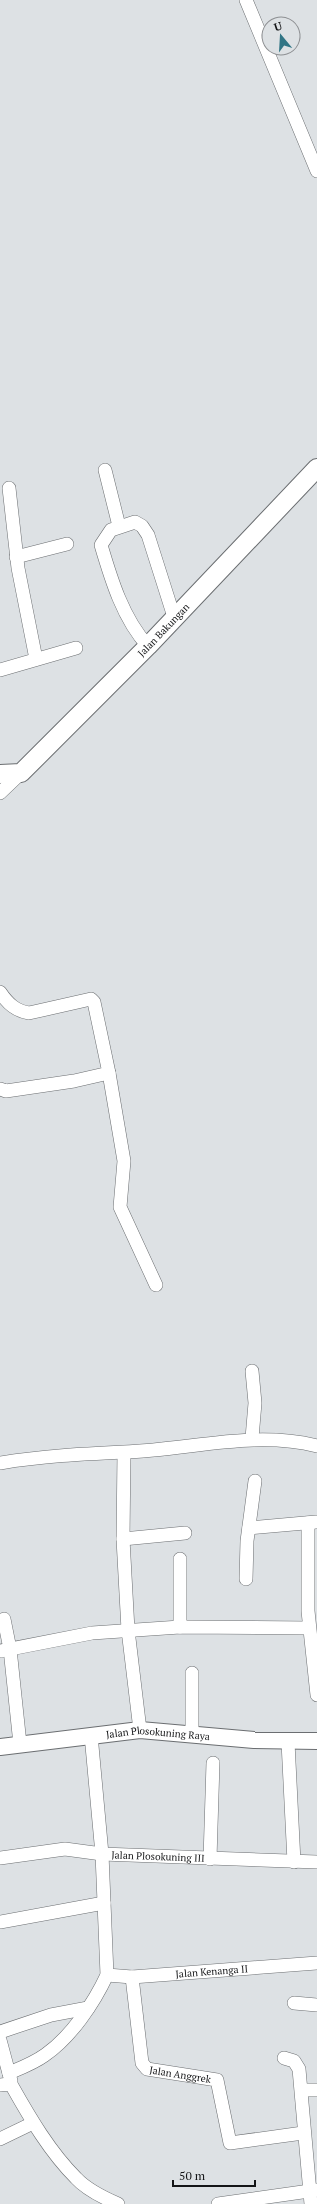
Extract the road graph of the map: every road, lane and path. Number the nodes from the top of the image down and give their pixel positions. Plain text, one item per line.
1 (246, 0) edge
2 (317, 171) edge
3 (317, 468) edge
4 (105, 470) dead end
5 (10, 488) dead end
6 (6, 515) edge
7 (119, 526) junction
8 (67, 544) dead end
9 (16, 557) junction
10 (174, 617) junction
11 (148, 646) junction
12 (76, 648) dead end
13 (36, 659) junction
14 (0, 670) edge
15 (21, 773) junction
16 (0, 774) edge
17 (0, 793) edge
18 (0, 992) edge
19 (108, 1073) junction
20 (0, 1089) edge
21 (156, 1284) dead end
22 (252, 1371) dead end
23 (252, 1438) junction
24 (317, 1446) edge
25 (124, 1452) junction
26 (0, 1462) edge
27 (255, 1481) dead end
28 (313, 1522) edge
29 (249, 1528) junction
30 (185, 1533) dead end
31 (123, 1539) junction
32 (180, 1559) dead end
33 (246, 1579) dead end
34 (312, 1611) edge
35 (4, 1619) dead end
36 (180, 1627) junction
37 (309, 1628) junction
38 (128, 1630) junction
39 (5, 1650) edge
40 (192, 1673) dead end
41 (317, 1695) edge
42 (140, 1730) junction
43 (192, 1734) junction
44 (91, 1735) junction
45 (317, 1741) edge
46 (288, 1742) junction
47 (20, 1744) junction
48 (0, 1747) edge
49 (213, 1763) dead end
50 (102, 1854) junction
51 (0, 1858) edge
52 (210, 1859) junction
53 (294, 1862) junction
54 (317, 1862) edge
55 (104, 1903) junction
56 (0, 1922) edge
57 (317, 1963) edge
58 (107, 1975) junction
59 (132, 1977) junction
60 (294, 2003) dead end
61 (317, 2005) edge
62 (88, 2008) junction
63 (0, 2032) edge
64 (0, 2040) edge
65 (284, 2058) dead end
66 (9, 2073) junction
67 (6, 2085) edge
68 (302, 2090) junction
69 (317, 2090) edge
70 (33, 2123) junction
71 (303, 2133) junction
72 (0, 2139) edge
73 (312, 2195) edge
74 (118, 2204) edge
75 (218, 2204) edge

1 - 2 street
3 - 10 main road, Jalan Bakungan
4 - 7 street
5 - 6 street
6 - 9 street
7 - 10 street
7 - 11 street
8 - 9 street
9 - 13 street
10 - 11 main road, Jalan Bakungan
11 - 15 main road, Jalan Bakungan
12 - 13 street
13 - 14 street
15 - 16 main road
15 - 17 street
18 - 19 street
19 - 20 street
19 - 21 street
22 - 23 street
23 - 24 street
23 - 25 street
25 - 26 street
25 - 31 street
27 - 29 street
28 - 29 street
28 - 34 street
29 - 33 street
30 - 31 street
31 - 38 street
32 - 36 street
34 - 37 street
35 - 39 street
36 - 37 street
36 - 38 street
37 - 41 street
38 - 39 street
38 - 42 street
39 - 47 street
40 - 43 street
42 - 43 street, Jalan Plosokuning Raya
42 - 44 street, Jalan Plosokuning Raya
43 - 46 street, Jalan Plosokuning Raya
44 - 47 street, Jalan Plosokuning Raya
44 - 50 street
45 - 46 street, Jalan Plosokuning Raya
46 - 53 street
47 - 48 street, Jalan Plosokuning Raya
49 - 52 street
50 - 51 street, Jalan Plosokuning III
50 - 52 street, Jalan Plosokuning III
50 - 55 street
52 - 53 street, Jalan Plosokuning III
53 - 54 street, Jalan Plosokuning III
55 - 56 street
55 - 58 street
57 - 59 street, Jalan Kenanga II
58 - 59 street, Jalan Kenanga II
58 - 62 street
59 - 71 street, Jalan Anggrek
60 - 61 street
62 - 63 street
62 - 66 street
64 - 66 street
65 - 68 street
66 - 67 street
67 - 70 street
68 - 69 street
68 - 71 street
70 - 72 street
70 - 74 street
71 - 73 street
73 - 75 street

